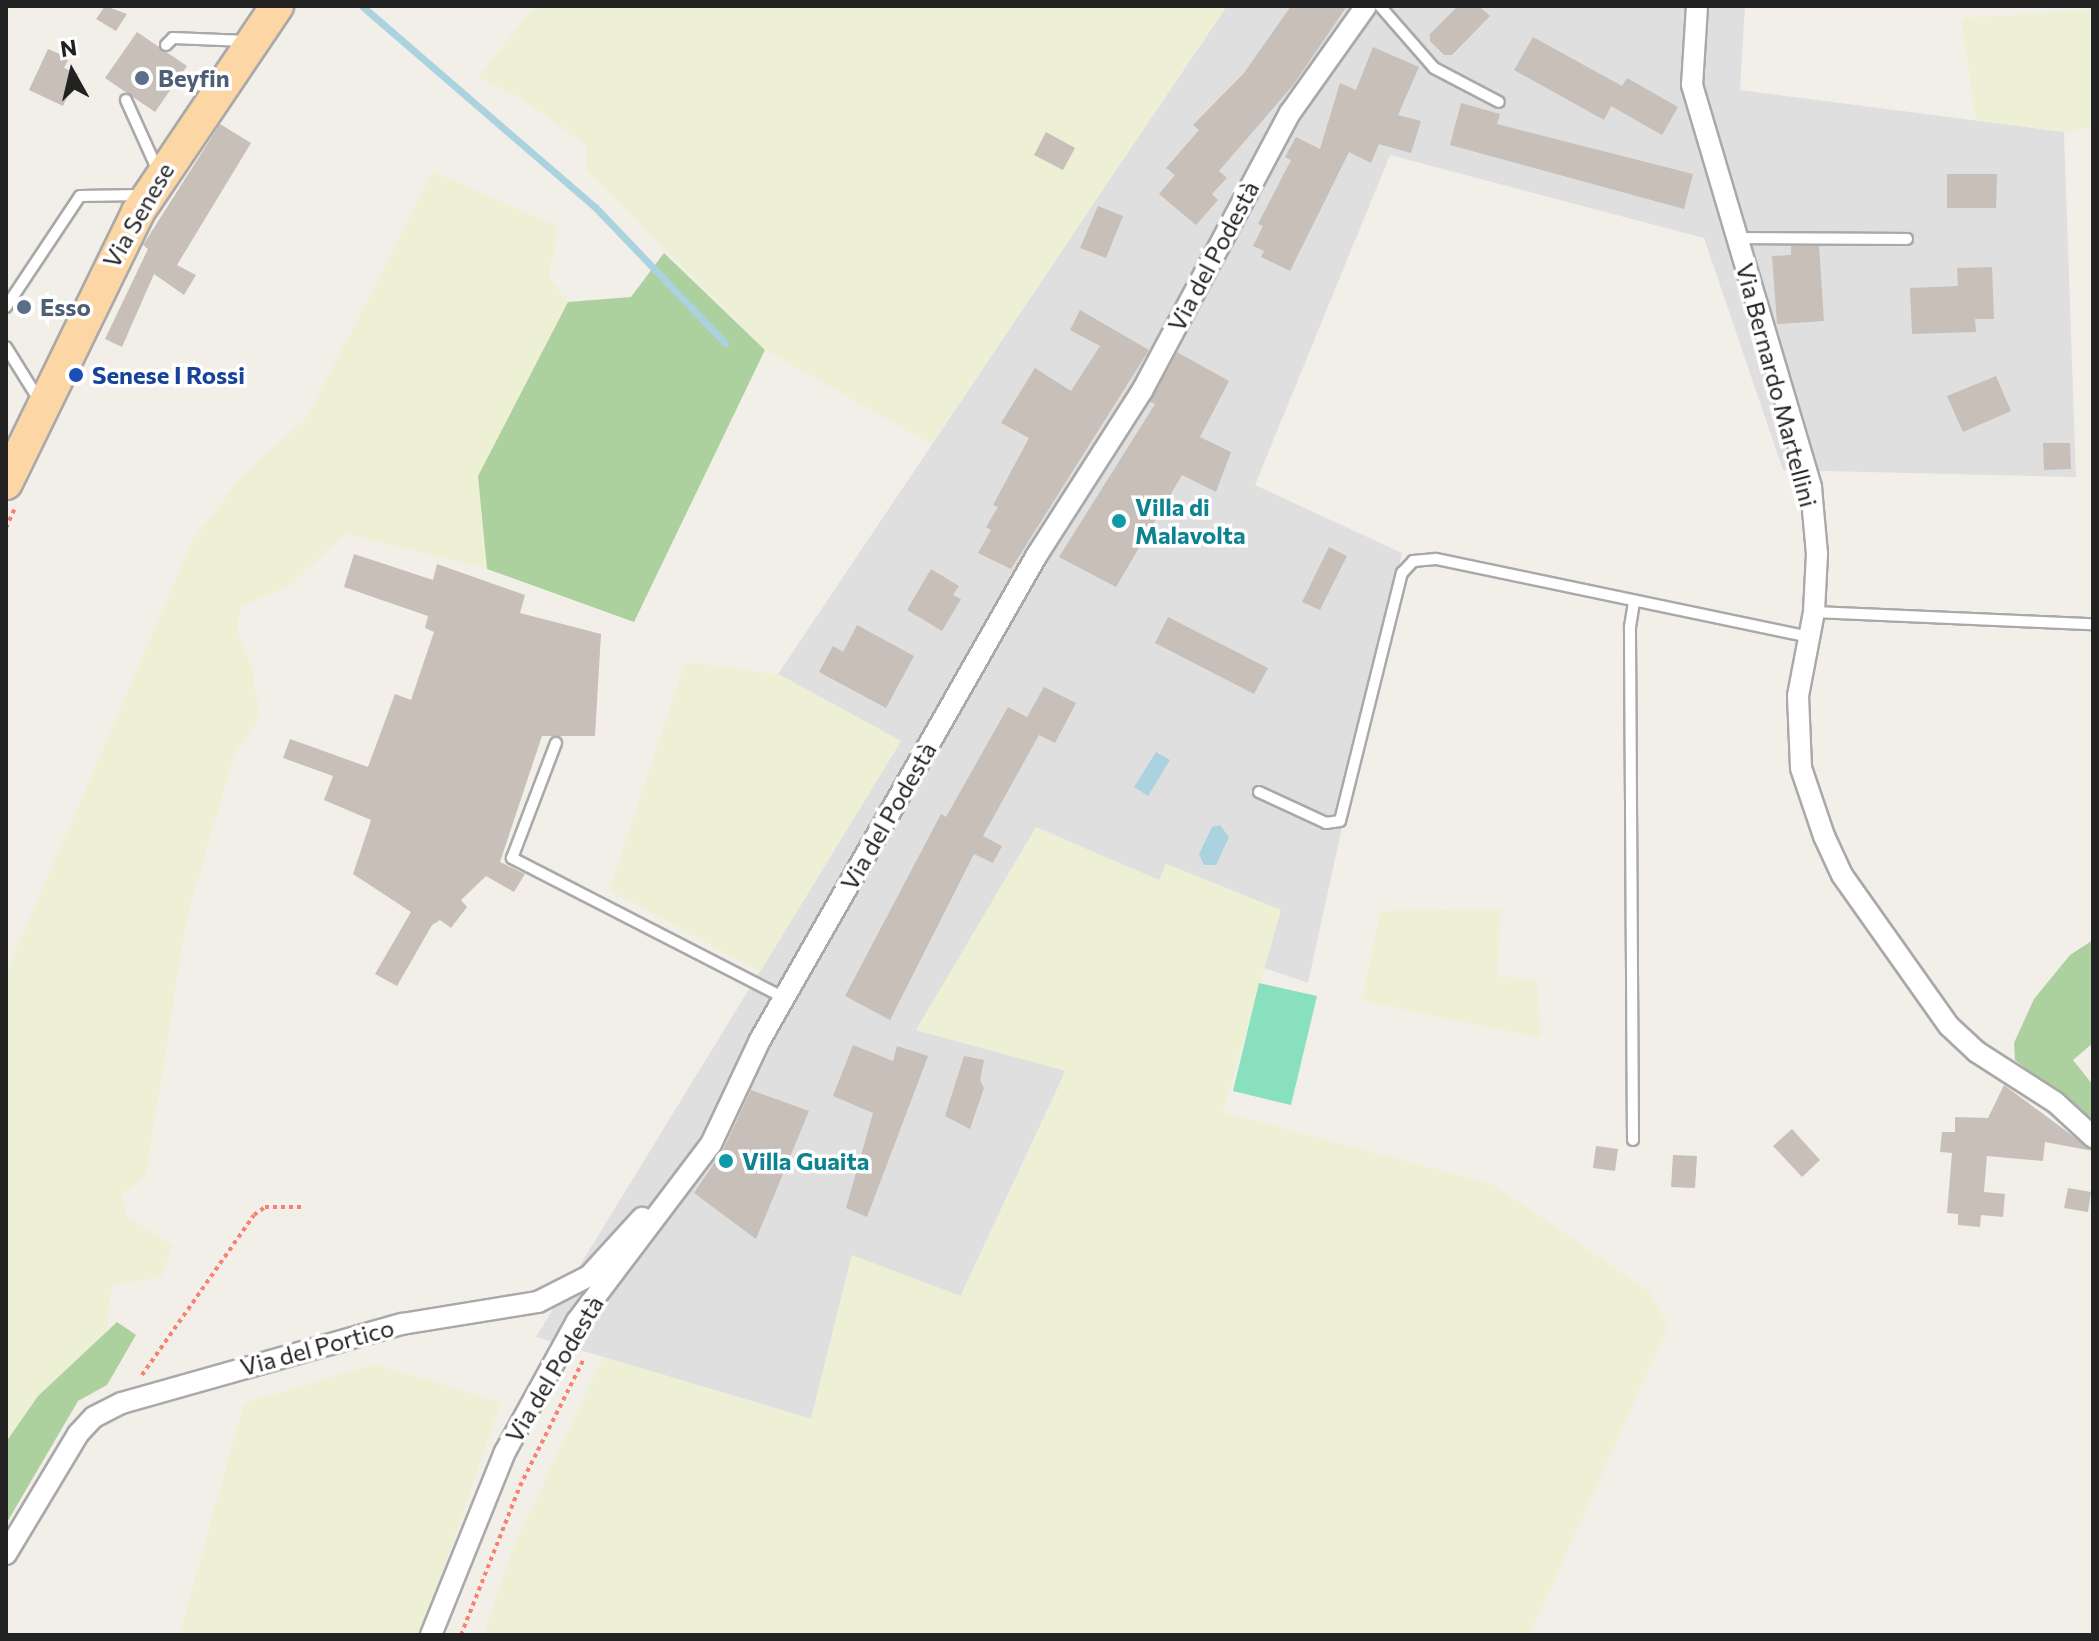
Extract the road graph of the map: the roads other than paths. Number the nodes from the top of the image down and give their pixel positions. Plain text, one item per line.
1 (277, 6) edge
2 (1366, 6) edge
3 (1380, 6) edge
4 (1697, 6) edge
5 (252, 42) junction
6 (166, 45) dead end
7 (126, 100) dead end
8 (1499, 102) dead end
9 (154, 185) junction
10 (1736, 238) junction
11 (1907, 239) dead end
12 (6, 307) edge
13 (6, 347) edge
14 (43, 405) junction
15 (10, 466) edge
16 (1634, 601) junction
17 (1814, 612) junction
18 (2093, 624) edge
19 (1809, 637) junction
20 (556, 743) dead end
21 (1259, 792) dead end
22 (784, 998) junction
23 (2093, 1137) edge
24 (1633, 1140) dead end
25 (671, 1198) junction
26 (6, 1554) edge
27 (431, 1635) edge

1 - 5 main road, Via Senese
2 - 22 street, Via del Podestà
3 - 8 lane
4 - 10 street, Via Bernardo Martellini
5 - 6 lane
5 - 9 main road, Via Senese
7 - 9 lane
9 - 12 lane
9 - 14 main road, Via Senese
10 - 11 lane
10 - 17 street, Via Bernardo Martellini
13 - 14 lane
14 - 15 main road, Via Senese
16 - 19 lane
16 - 21 lane
16 - 24 lane
17 - 18 lane
17 - 19 street, Via Bernardo Martellini
19 - 23 street, Via Bernardo Martellini
20 - 22 lane
22 - 25 street, Via del Podestà
25 - 26 street, Via del Portico
25 - 27 street, Via del Podestà

